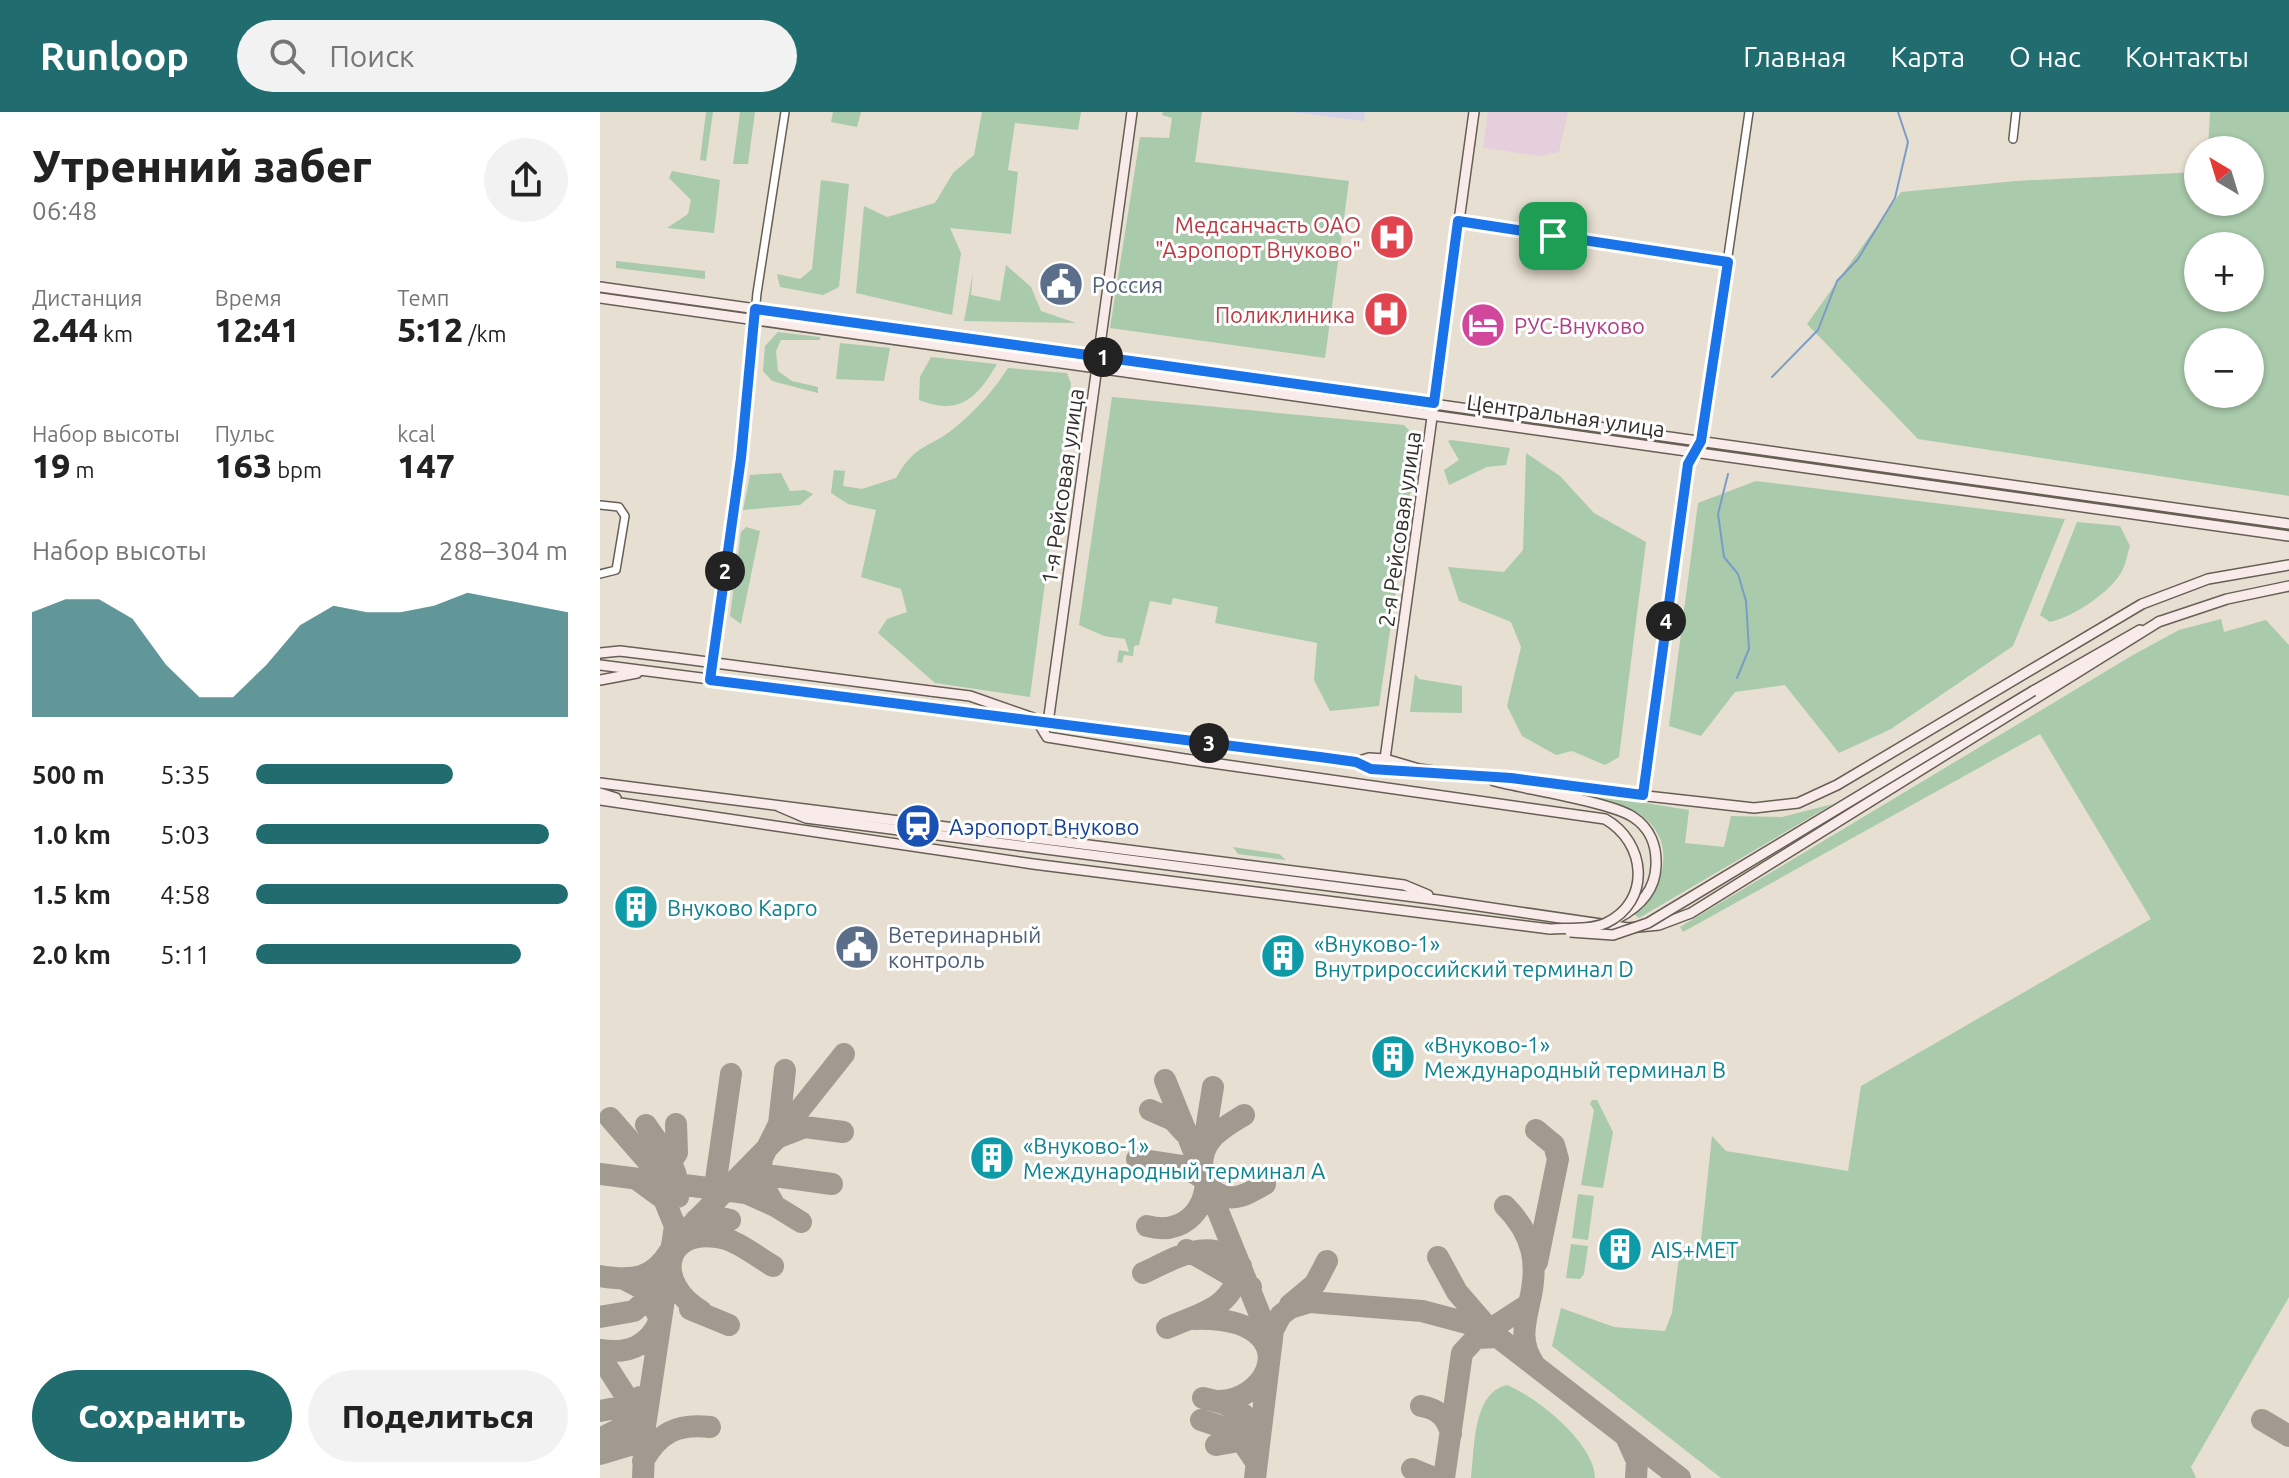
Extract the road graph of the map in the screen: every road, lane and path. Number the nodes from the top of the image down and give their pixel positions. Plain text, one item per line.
1 (785, 112) edge
2 (1132, 112) edge
3 (1474, 112) edge
4 (1749, 112) edge
5 (2016, 112) edge
6 (2013, 139) dead end
7 (1458, 221) junction
8 (1728, 262) junction
9 (600, 287) edge
10 (600, 298) edge
11 (754, 314) junction
12 (1097, 362) junction
13 (1434, 403) junction
14 (1433, 415) junction
15 (1701, 441) junction
16 (1693, 451) junction
17 (600, 505) edge
18 (2289, 524) edge
19 (2289, 536) edge
20 (2289, 565) edge
21 (600, 574) edge
22 (2289, 586) edge
23 (2160, 621) junction
24 (600, 653) edge
25 (604, 665) edge
26 (644, 671) junction
27 (600, 680) edge
28 (710, 680) junction
29 (1043, 722) junction
30 (1385, 759) junction
31 (1356, 762) junction
32 (1419, 769) junction
33 (1477, 777) junction
34 (600, 782) edge
35 (600, 793) edge
36 (1643, 795) junction
37 (600, 800) edge
38 (635, 803) junction
39 (778, 806) junction
40 (1053, 841) junction
41 (1037, 849) junction
42 (1250, 865) junction
43 (1235, 875) junction
44 (1438, 900) junction
45 (1600, 925) junction
46 (1550, 929) junction

1 - 11 street
2 - 12 main road, 1-я Рейсовая улица
3 - 7 main road, 2-я Рейсовая улица
4 - 8 street
5 - 6 street
7 - 8 street
7 - 13 main road, 2-я Рейсовая улица
8 - 15 street
9 - 11 main road, Центральная улица
10 - 11 main road, Центральная улица
11 - 12 main road, Центральная улица
11 - 28 street
12 - 13 main road, Центральная улица
12 - 14 main road, Центральная улица
12 - 29 main road, 1-я Рейсовая улица
13 - 14 main road, 2-я Рейсовая улица
13 - 15 main road, Центральная улица
14 - 16 main road, Центральная улица
14 - 30 main road, 2-я Рейсовая улица
15 - 16 main road
15 - 18 main road, Центральная улица
16 - 19 main road, Центральная улица
16 - 36 main road
17 - 21 street
20 - 36 main road
22 - 23 main road
23 - 45 main road
23 - 46 main road, bridge
24 - 29 main road, bridge
25 - 26 main road
26 - 27 main road
26 - 28 main road
28 - 29 main road
29 - 31 main road
29 - 46 main road, bridge
30 - 31 main road
30 - 32 main road
31 - 32 main road
32 - 33 main road
33 - 36 main road
33 - 45 main road
34 - 39 main road
35 - 38 main road
37 - 38 main road
38 - 46 main road
39 - 40 main road
39 - 41 main road
40 - 41 main road
40 - 42 main road
41 - 43 main road
42 - 43 main road
42 - 44 main road
43 - 44 main road
44 - 45 main road

